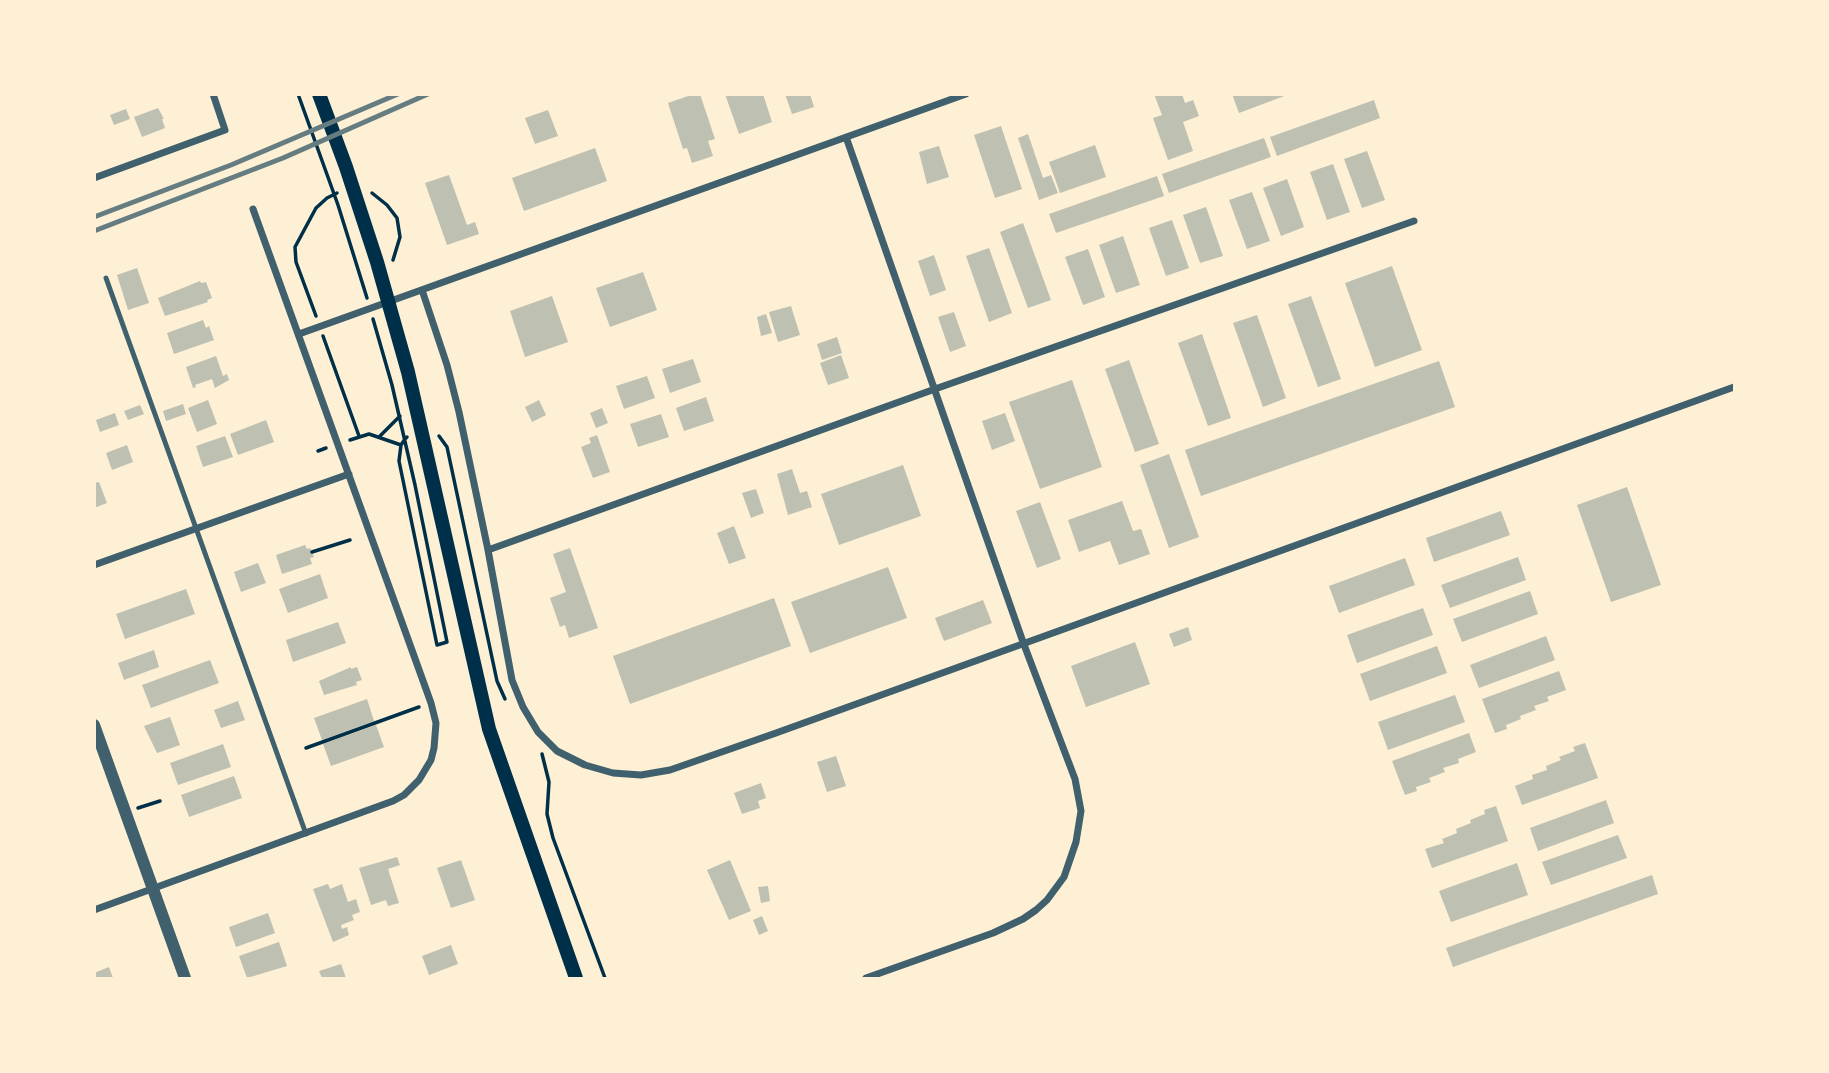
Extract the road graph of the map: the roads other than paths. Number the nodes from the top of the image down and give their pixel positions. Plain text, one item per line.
1 (213, 94) edge
2 (319, 94) edge
3 (966, 94) edge
4 (846, 137) junction
5 (94, 178) edge
6 (253, 209) dead end
7 (1414, 221) dead end
8 (106, 278) dead end
9 (422, 290) junction
10 (299, 334) junction
11 (1734, 387) edge
12 (934, 389) junction
13 (349, 474) junction
14 (196, 529) junction
15 (488, 550) junction
16 (94, 565) edge
17 (1023, 642) junction
18 (94, 725) edge
19 (306, 834) junction
20 (153, 888) junction
21 (94, 910) edge
22 (185, 978) edge
23 (576, 978) edge
24 (866, 978) edge

1 - 5 street
2 - 23 main road
3 - 4 street
4 - 9 street
4 - 12 street
6 - 10 street
7 - 12 street
8 - 14 lane
9 - 10 street
9 - 15 street
10 - 13 street
11 - 17 street
12 - 15 street
12 - 17 street
13 - 14 street
13 - 19 street
14 - 16 street
14 - 19 lane
15 - 17 street
17 - 24 street
18 - 20 street
19 - 20 street
20 - 21 street
20 - 22 street

